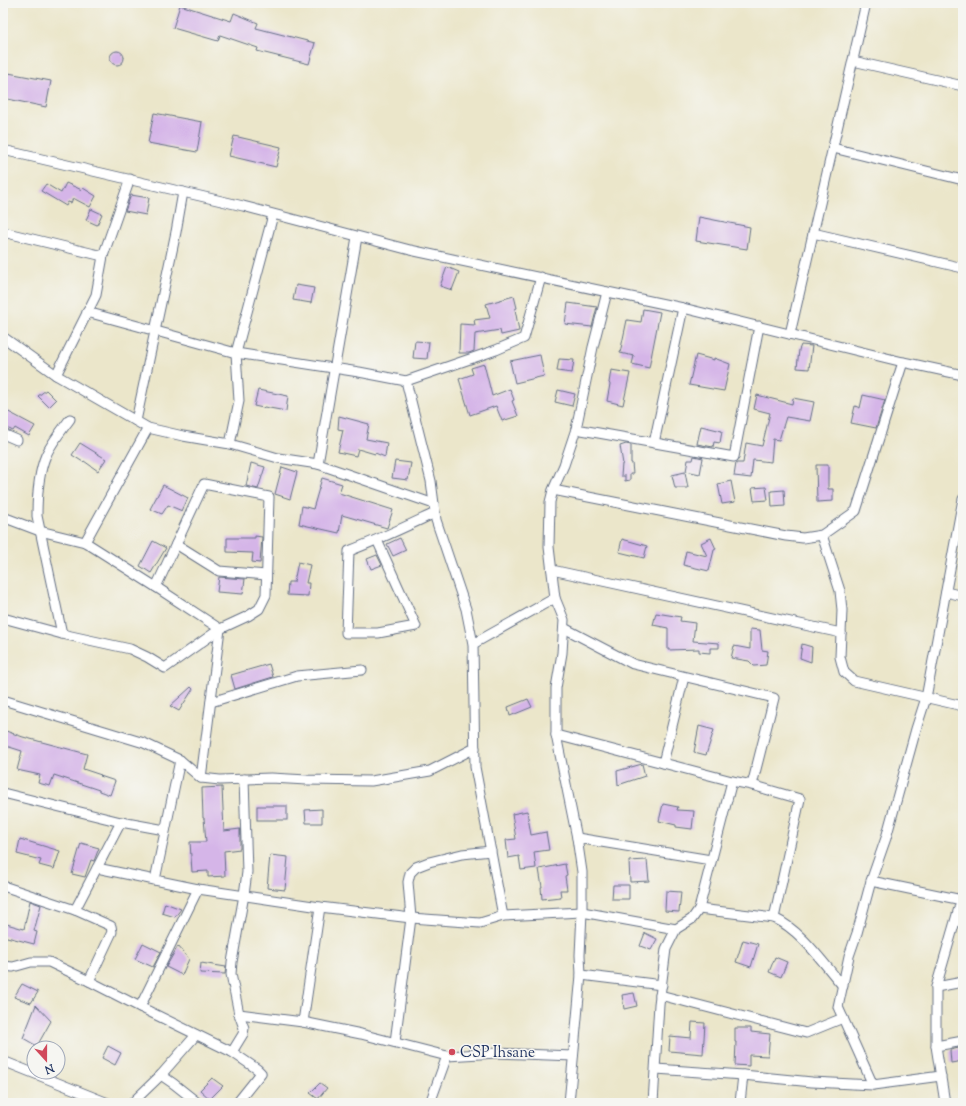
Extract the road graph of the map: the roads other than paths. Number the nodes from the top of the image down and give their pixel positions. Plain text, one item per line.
1 (866, 3) edge
2 (853, 61) junction
3 (963, 86) edge
4 (833, 148) junction
5 (3, 150) edge
6 (130, 179) junction
7 (963, 180) edge
8 (183, 192) junction
9 (274, 215) junction
10 (3, 232) edge
11 (813, 233) junction
12 (357, 237) junction
13 (103, 256) junction
14 (963, 268) edge
15 (541, 277) junction
16 (607, 292) junction
17 (683, 308) junction
18 (87, 312) junction
19 (759, 326) junction
20 (154, 331) junction
21 (790, 334) junction
22 (6, 339) edge
23 (3, 350) edge
24 (236, 353) junction
25 (903, 362) junction
26 (334, 368) junction
27 (56, 375) junction
28 (963, 375) edge
29 (406, 381) junction
30 (70, 419) dead end
31 (136, 421) junction
32 (148, 428) junction
33 (576, 429) junction
34 (3, 434) edge
35 (17, 440) dead end
36 (654, 443) junction
37 (230, 444) junction
38 (318, 464) junction
39 (553, 490) junction
40 (963, 499) edge
41 (435, 508) junction
42 (3, 517) edge
43 (40, 530) junction
44 (822, 535) junction
45 (377, 540) junction
46 (84, 542) junction
47 (176, 544) junction
48 (552, 570) junction
49 (266, 575) junction
50 (156, 587) junction
51 (946, 592) junction
52 (963, 596) edge
53 (555, 598) junction
54 (3, 618) edge
55 (564, 628) junction
56 (220, 629) junction
57 (841, 633) junction
58 (62, 634) junction
59 (473, 644) junction
60 (362, 670) dead end
61 (684, 677) junction
62 (926, 698) junction
63 (3, 700) edge
64 (210, 702) junction
65 (963, 706) edge
66 (556, 735) junction
67 (475, 748) junction
68 (180, 760) junction
69 (663, 763) junction
70 (200, 778) junction
71 (244, 779) junction
72 (732, 781) junction
73 (752, 785) junction
74 (3, 793) edge
75 (120, 822) junction
76 (165, 830) junction
77 (577, 838) junction
78 (491, 851) junction
79 (711, 860) junction
80 (97, 868) junction
81 (156, 880) junction
82 (871, 881) junction
83 (3, 886) edge
84 (198, 889) junction
85 (244, 895) junction
86 (962, 897) edge
87 (320, 907) junction
88 (699, 909) junction
89 (75, 910) junction
90 (582, 912) junction
91 (503, 916) junction
92 (411, 918) junction
93 (774, 918) junction
94 (676, 929) junction
95 (3, 966) edge
96 (581, 975) junction
97 (89, 981) junction
98 (963, 982) edge
99 (662, 985) junction
100 (843, 986) junction
101 (936, 987) junction
102 (660, 995) junction
103 (140, 1007) junction
104 (239, 1014) junction
105 (843, 1018) junction
106 (303, 1022) junction
107 (196, 1035) junction
108 (963, 1041) edge
109 (395, 1042) junction
110 (936, 1046) junction
111 (232, 1052) junction
112 (447, 1056) junction
113 (573, 1056) junction
114 (3, 1061) edge
115 (656, 1069) junction
116 (161, 1075) junction
117 (743, 1075) junction
118 (941, 1076) junction
119 (873, 1085) junction
120 (108, 1103) edge
121 (132, 1103) edge
122 (198, 1103) edge
123 (237, 1103) edge
124 (430, 1103) edge
125 (569, 1103) edge
126 (653, 1103) edge
127 (740, 1103) edge
128 (944, 1103) edge

1 - 2 street
2 - 3 street
2 - 4 street
4 - 7 street
4 - 11 street
5 - 6 street
6 - 8 street
6 - 13 street
8 - 9 street
8 - 20 street
9 - 12 street
9 - 24 street
10 - 13 street
11 - 14 street
11 - 21 street
12 - 15 street
12 - 26 street
13 - 18 street
15 - 16 street
15 - 29 street
16 - 17 street
16 - 33 street
17 - 19 street
17 - 36 street
18 - 20 street
18 - 27 street
19 - 21 street
19 - 36 street
20 - 24 street
20 - 31 street
21 - 25 street
22 - 23 street
22 - 27 street
24 - 26 street
24 - 37 street
25 - 28 street
25 - 44 street
26 - 29 street
26 - 38 street
27 - 31 street
29 - 41 street
30 - 43 street
31 - 32 street
32 - 37 street
32 - 46 street
33 - 36 street
33 - 39 street
34 - 35 street
37 - 38 street
38 - 41 street
39 - 44 street
39 - 48 street
40 - 51 street
41 - 45 street
41 - 59 street
42 - 43 street
43 - 46 street
43 - 58 street
44 - 57 street
45 - 45 street
46 - 50 street
47 - 49 street
47 - 49 street
47 - 50 street
48 - 53 street
48 - 57 street
49 - 56 street
50 - 56 street
51 - 52 street
51 - 62 street
53 - 55 street
53 - 59 street
54 - 58 street
55 - 61 street
55 - 66 street
56 - 58 street
56 - 64 street
57 - 62 street
59 - 67 street
60 - 64 street
61 - 69 street
61 - 73 street
62 - 65 street
62 - 82 street
63 - 68 street
64 - 70 street
66 - 69 street
66 - 77 street
67 - 71 street
67 - 78 street
68 - 70 street
68 - 76 street
69 - 72 street
70 - 71 street
71 - 85 street
72 - 73 street
72 - 79 street
73 - 93 street
74 - 75 street
75 - 76 street
75 - 80 street
76 - 81 street
77 - 79 street
77 - 90 street
78 - 91 street
78 - 92 street
79 - 88 street
80 - 81 street
80 - 89 street
81 - 84 street
82 - 86 street
82 - 100 street
83 - 89 street
84 - 85 street
84 - 103 street
85 - 87 street
85 - 104 street
86 - 101 street
87 - 92 street
87 - 106 street
88 - 93 street
88 - 94 street
89 - 97 street
90 - 91 street
90 - 94 street
90 - 96 street
91 - 92 street
92 - 109 street
93 - 100 street
94 - 99 street
95 - 97 street
96 - 99 street
96 - 113 street
97 - 103 street
98 - 101 street
99 - 102 street
100 - 105 street
101 - 110 street
102 - 105 street
102 - 115 street
103 - 107 street
104 - 106 street
104 - 111 street
105 - 119 street
106 - 109 street
107 - 111 street
107 - 116 street
108 - 110 street
109 - 112 street
110 - 118 street
111 - 123 street
112 - 113 street
112 - 124 street
113 - 125 street
114 - 120 street
115 - 117 street
115 - 126 street
116 - 121 street
116 - 122 street
117 - 119 street
117 - 127 street
118 - 119 street
118 - 128 street

